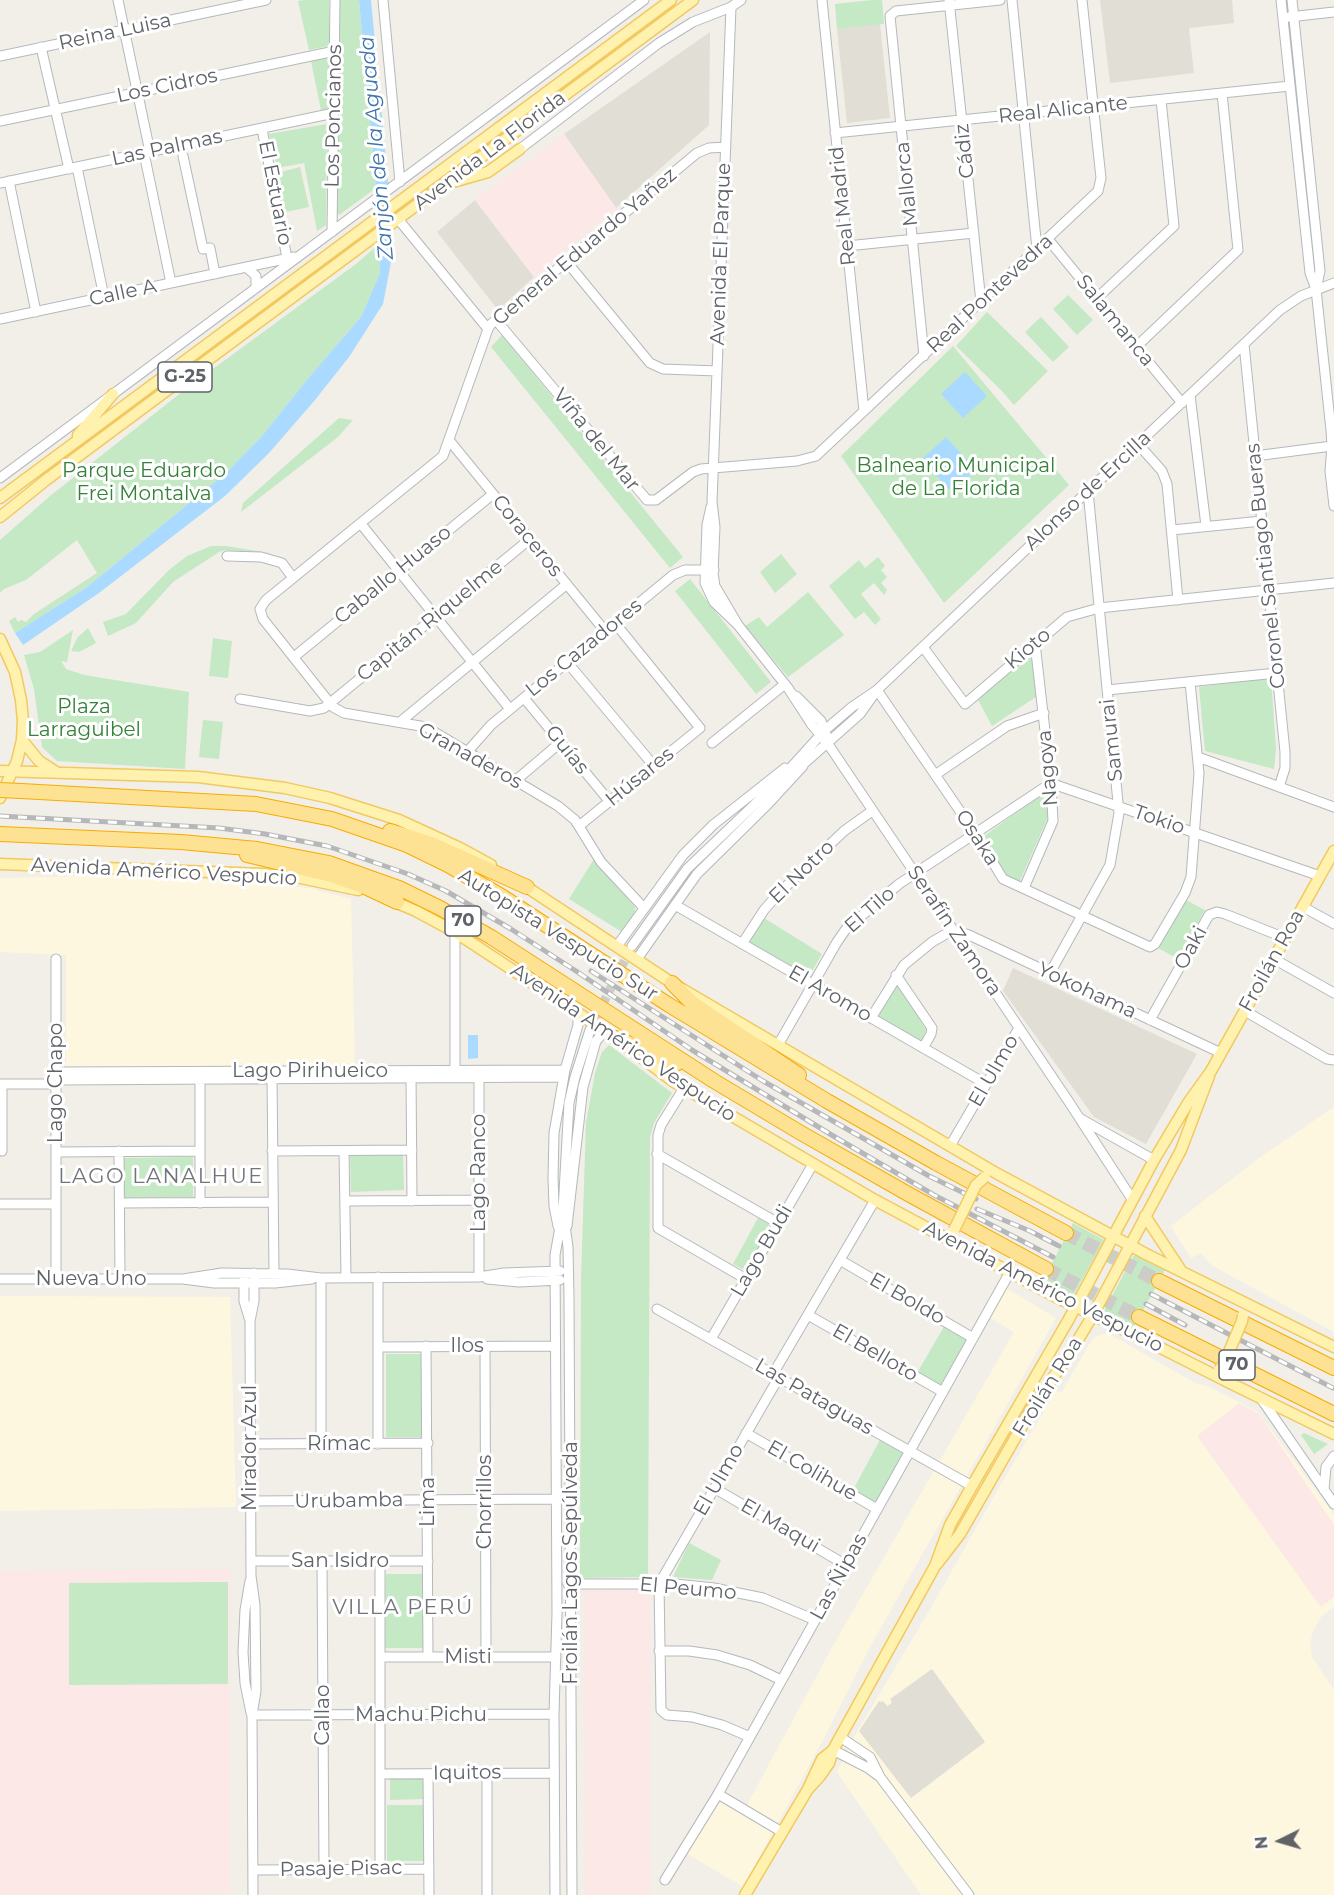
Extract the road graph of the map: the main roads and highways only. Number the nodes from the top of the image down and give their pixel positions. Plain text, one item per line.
1 (671, 0) edge
2 (693, 0) edge
3 (520, 148) road end
4 (444, 185) junction
5 (113, 394) road end
6 (64, 451) junction
7 (0, 498) edge
8 (0, 517) edge
9 (0, 639) edge
10 (22, 740) junction
11 (0, 771) edge
12 (13, 772) junction
13 (61, 774) junction
14 (0, 790) edge
15 (0, 798) edge
16 (346, 824) junction
17 (0, 834) edge
18 (181, 842) junction
19 (1334, 851) edge
20 (0, 864) edge
21 (527, 887) junction
22 (397, 902) junction
23 (672, 983) junction
24 (610, 1034) junction
25 (1211, 1071) junction
26 (714, 1081) junction
27 (827, 1101) junction
28 (1154, 1160) junction
29 (996, 1173) junction
30 (1160, 1188) junction
31 (1145, 1215) junction
32 (1066, 1233) tunnel mouth
33 (1113, 1236) junction
34 (958, 1244) junction
35 (1130, 1245) junction
36 (1046, 1269) tunnel mouth
37 (1180, 1269) junction
38 (1160, 1281) tunnel mouth
39 (1237, 1298) junction
40 (1076, 1307) junction
41 (1093, 1315) junction
42 (1139, 1317) tunnel mouth
43 (1334, 1347) edge
44 (1334, 1368) edge
45 (1216, 1373) junction
46 (1334, 1414) edge
47 (1334, 1434) edge
48 (934, 1566) junction
49 (746, 1895) edge

1 - 6 main road, Avenida La Florida / G-25
2 - 4 main road, Avenida La Florida / G-25
3 - 4 main road
4 - 8 main road, Avenida La Florida / G-25
5 - 6 main road
6 - 7 main road, Avenida La Florida / G-25
9 - 10 main road
10 - 12 main road
10 - 13 main road
11 - 12 main road
12 - 13 main road
12 - 15 main road
13 - 21 main road
14 - 16 highway, Autopista Vespucio Sur / 70, bridge
16 - 21 highway
16 - 27 highway, Autopista Vespucio Sur / 70
17 - 18 highway, Autopista Vespucio Sur / 70
18 - 22 highway
18 - 26 highway, Autopista Vespucio Sur / 70
19 - 25 main road, Froilán Roa
20 - 22 main road, Avenida Américo Vespucio
21 - 23 main road
22 - 24 main road, Avenida Américo Vespucio
23 - 27 highway
23 - 29 main road
24 - 26 highway
24 - 34 main road, Avenida Américo Vespucio
25 - 28 main road, Froilán Roa
25 - 30 main road, Froilán Roa
26 - 36 highway, Autopista Vespucio Sur / 70
27 - 32 highway, Autopista Vespucio Sur / 70
28 - 30 main road
28 - 33 main road, Froilán Roa
29 - 33 main road
29 - 34 main road, bridge
30 - 31 main road, Froilán Roa
31 - 35 main road, Froilán Roa
31 - 37 main road
33 - 35 main road
33 - 40 main road, Froilán Roa
34 - 40 main road, Avenida Américo Vespucio
35 - 37 main road
35 - 41 main road, Froilán Roa
37 - 39 main road
38 - 44 highway, 70
39 - 43 main road
39 - 45 main road, bridge
40 - 41 main road, Avenida Américo Vespucio
40 - 48 main road, Froilán Roa
41 - 45 main road, Avenida Américo Vespucio
41 - 48 main road, Froilán Roa
42 - 46 highway, 70
45 - 47 main road, Avenida Américo Vespucio
48 - 49 main road, Froilán Roa

